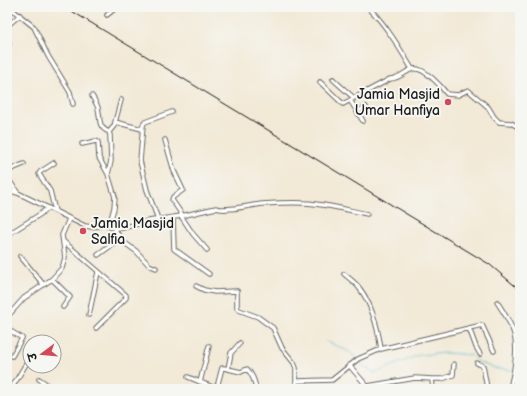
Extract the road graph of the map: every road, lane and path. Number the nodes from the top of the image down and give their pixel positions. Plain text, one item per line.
1 (9, 7) edge
2 (116, 7) edge
3 (368, 7) edge
4 (20, 15) junction
5 (107, 15) dead end
6 (7, 26) edge
7 (412, 69) junction
8 (333, 78) dead end
9 (320, 82) dead end
10 (92, 96) dead end
11 (352, 99) junction
12 (121, 100) dead end
13 (73, 104) dead end
14 (366, 107) dead end
15 (172, 112) dead end
16 (357, 112) junction
17 (364, 121) dead end
18 (115, 122) junction
19 (520, 128) edge
20 (142, 129) junction
21 (109, 132) junction
22 (165, 140) dead end
23 (82, 144) dead end
24 (54, 163) dead end
25 (24, 164) dead end
26 (7, 171) edge
27 (108, 174) junction
28 (7, 177) edge
29 (8, 191) edge
30 (18, 193) junction
31 (48, 208) junction
32 (55, 211) junction
33 (367, 214) dead end
34 (182, 216) junction
35 (173, 218) junction
36 (69, 219) junction
37 (158, 219) junction
38 (109, 226) junction
39 (114, 228) junction
40 (7, 235) edge
41 (120, 239) junction
42 (63, 241) junction
43 (207, 250) dead end
44 (98, 255) dead end
45 (20, 256) dead end
46 (156, 268) dead end
47 (98, 272) junction
48 (209, 274) dead end
49 (344, 274) dead end
50 (52, 278) junction
51 (43, 284) junction
52 (196, 286) dead end
53 (497, 302) dead end
54 (63, 307) dead end
55 (89, 315) dead end
56 (8, 316) edge
57 (96, 328) dead end
58 (470, 328) junction
59 (7, 329) edge
60 (240, 343) dead end
61 (209, 346) dead end
62 (381, 349) junction
63 (494, 351) dead end
64 (480, 354) dead end
65 (12, 356) dead end
66 (477, 362) dead end
67 (454, 364) dead end
68 (349, 365) junction
69 (228, 369) junction
70 (22, 370) edge
71 (514, 370) junction
72 (520, 371) edge
73 (188, 377) dead end
74 (39, 379) dead end
75 (432, 379) junction
76 (296, 381) junction
77 (200, 382) junction
78 (10, 389) edge
79 (47, 389) edge
80 (256, 389) edge
81 (296, 389) edge
82 (433, 389) edge
83 (490, 389) edge
84 (510, 389) edge

1 - 4 street
2 - 5 street
3 - 7 street
4 - 6 street
4 - 13 street
7 - 11 street
7 - 19 street
8 - 11 street
9 - 11 street
10 - 21 street
11 - 16 street
12 - 18 street
14 - 16 street
15 - 20 street
16 - 17 street
18 - 20 street
18 - 21 street
20 - 37 street
21 - 27 street
22 - 34 street
23 - 27 street
24 - 32 street
25 - 26 street
27 - 38 street
28 - 30 street
29 - 30 street
30 - 31 street
31 - 32 street
31 - 40 street
32 - 36 street
33 - 34 street
34 - 35 street
34 - 43 street
35 - 37 street
35 - 48 street
36 - 38 street
36 - 42 street
37 - 39 street
38 - 39 street
39 - 41 street
41 - 44 street
41 - 46 street
42 - 47 street
42 - 50 street
45 - 51 street
47 - 55 street
47 - 57 street
49 - 62 street
50 - 51 street
50 - 54 street
51 - 56 street
52 - 76 street
53 - 71 street
58 - 62 street
58 - 63 street
58 - 64 street
59 - 65 street
60 - 69 street
61 - 77 street
62 - 68 street
66 - 83 street
67 - 75 street
68 - 75 street
68 - 76 street
69 - 77 street
69 - 80 street
70 - 78 street
71 - 72 street
71 - 84 street
73 - 77 street
74 - 79 street
75 - 82 street
76 - 81 street

